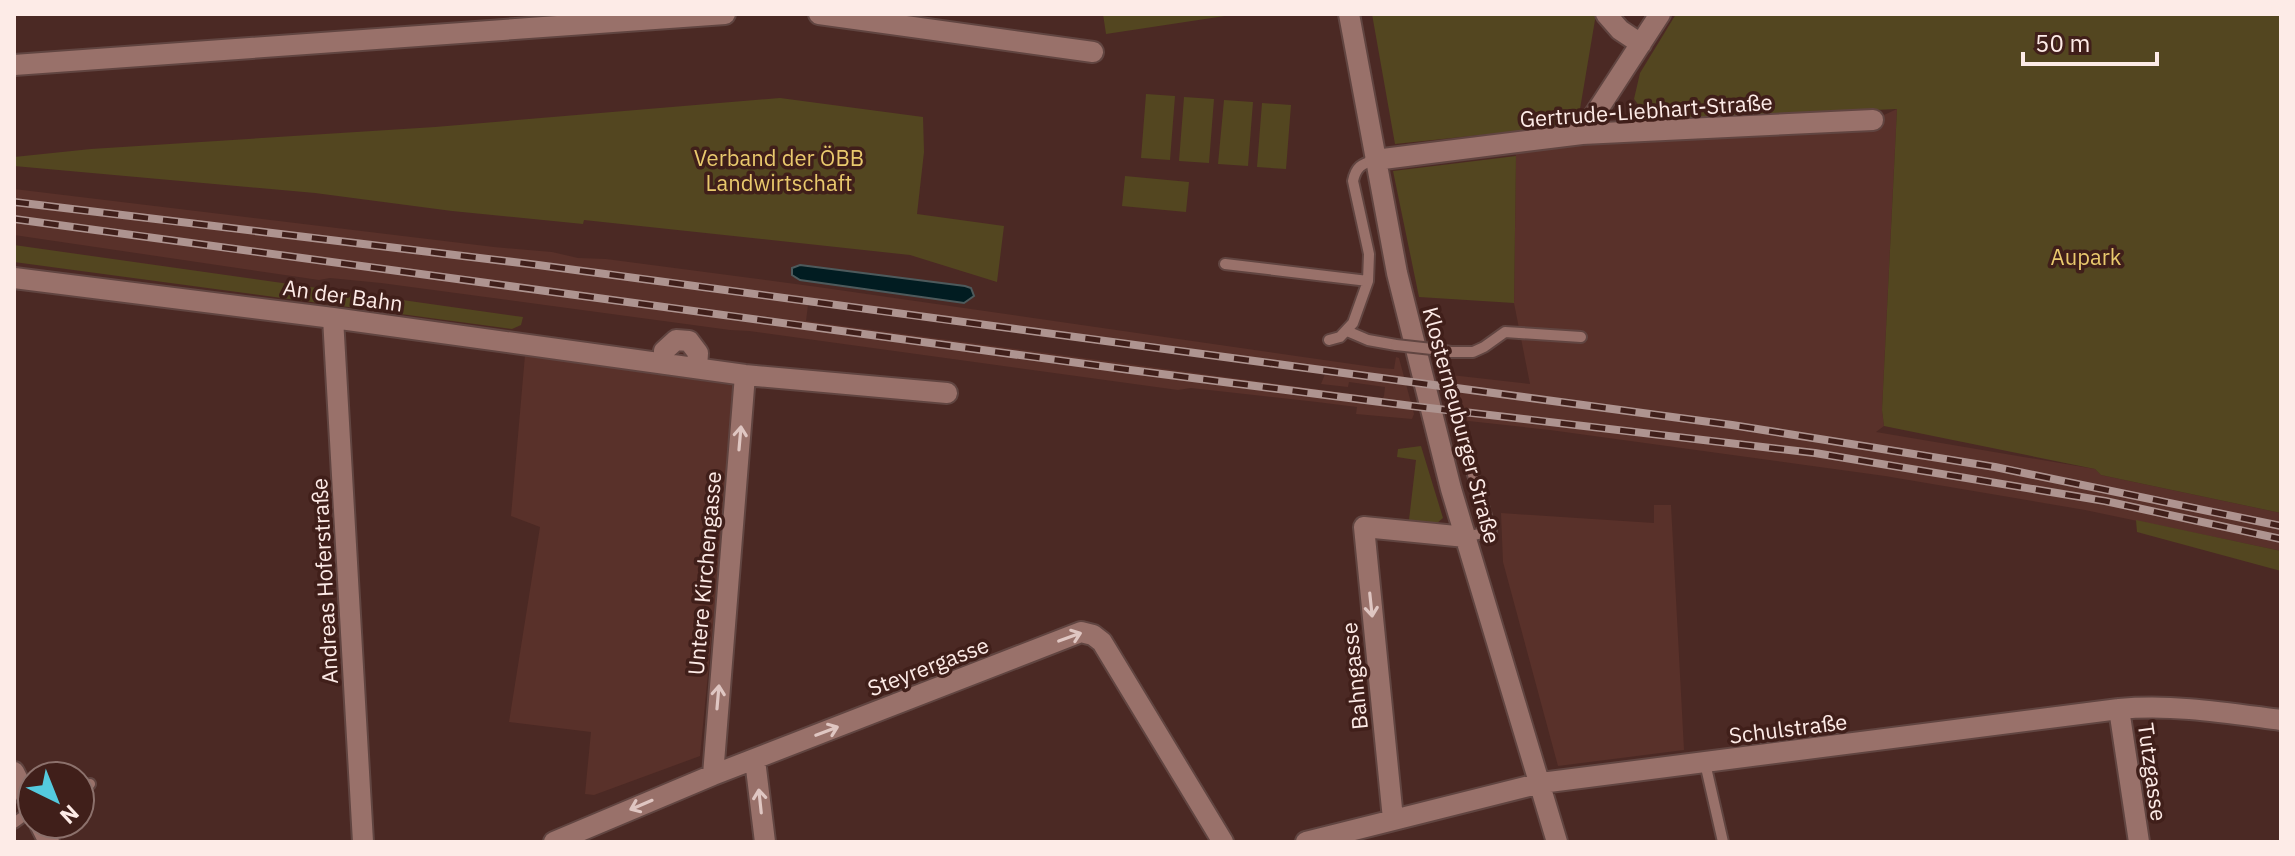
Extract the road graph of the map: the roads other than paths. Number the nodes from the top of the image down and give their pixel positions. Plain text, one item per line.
1 (725, 14) edge
2 (819, 14) edge
3 (1349, 14) edge
4 (1606, 14) edge
5 (1660, 14) edge
6 (623, 18) edge
7 (1641, 44) junction
8 (1093, 52) dead end
9 (14, 53) edge
10 (14, 65) edge
11 (1873, 120) dead end
12 (1582, 134) junction
13 (1375, 160) junction
14 (1225, 264) dead end
15 (14, 278) edge
16 (1368, 281) junction
17 (333, 318) junction
18 (1347, 331) junction
19 (1581, 337) dead end
20 (1329, 340) dead end
21 (745, 375) junction
22 (947, 393) dead end
23 (1468, 459) dead end
24 (1466, 537) junction
25 (2119, 709) junction
26 (2281, 720) edge
27 (755, 760) junction
28 (1705, 763) junction
29 (713, 775) junction
30 (1541, 783) junction
31 (1393, 819) junction
32 (1368, 834) edge
33 (363, 842) edge
34 (554, 842) edge
35 (765, 842) edge
36 (1223, 842) edge
37 (1306, 842) edge
38 (1557, 842) edge
39 (1723, 842) edge
40 (2139, 842) edge

1 - 6 street
2 - 8 street
3 - 13 street, Klosterneuburger Straße
4 - 7 street
5 - 7 street
6 - 10 street
7 - 12 street
9 - 10 street
11 - 12 street, Gertrude-Liebhart-Straße
12 - 13 street, Gertrude-Liebhart-Straße
13 - 16 lane
13 - 24 street, Klosterneuburger Straße
14 - 16 lane
15 - 17 street, An der Bahn
16 - 18 lane
17 - 21 street, An der Bahn
17 - 33 street, Andreas Hoferstraße
18 - 19 lane, bridge
18 - 20 lane
21 - 22 street, An der Bahn
29 -> 21 street, Untere Kirchengasse
23 - 24 lane
24 - 30 street, Klosterneuburger Straße
24 -> 31 street, Bahngasse
25 - 26 street, Schulstraße
25 - 28 street, Schulstraße
25 - 40 street, Tutzgasse
27 - 29 street, Steyrergasse
35 -> 27 street
27 -> 36 street, Steyrergasse
28 - 30 street, Schulstraße
28 - 39 lane
29 -> 34 street, Steyrergasse
30 - 31 street, Schulstraße
30 - 38 street, Klosterneuburger Straße
31 - 32 street, Schulstraße
32 - 37 street, Schulstraße

